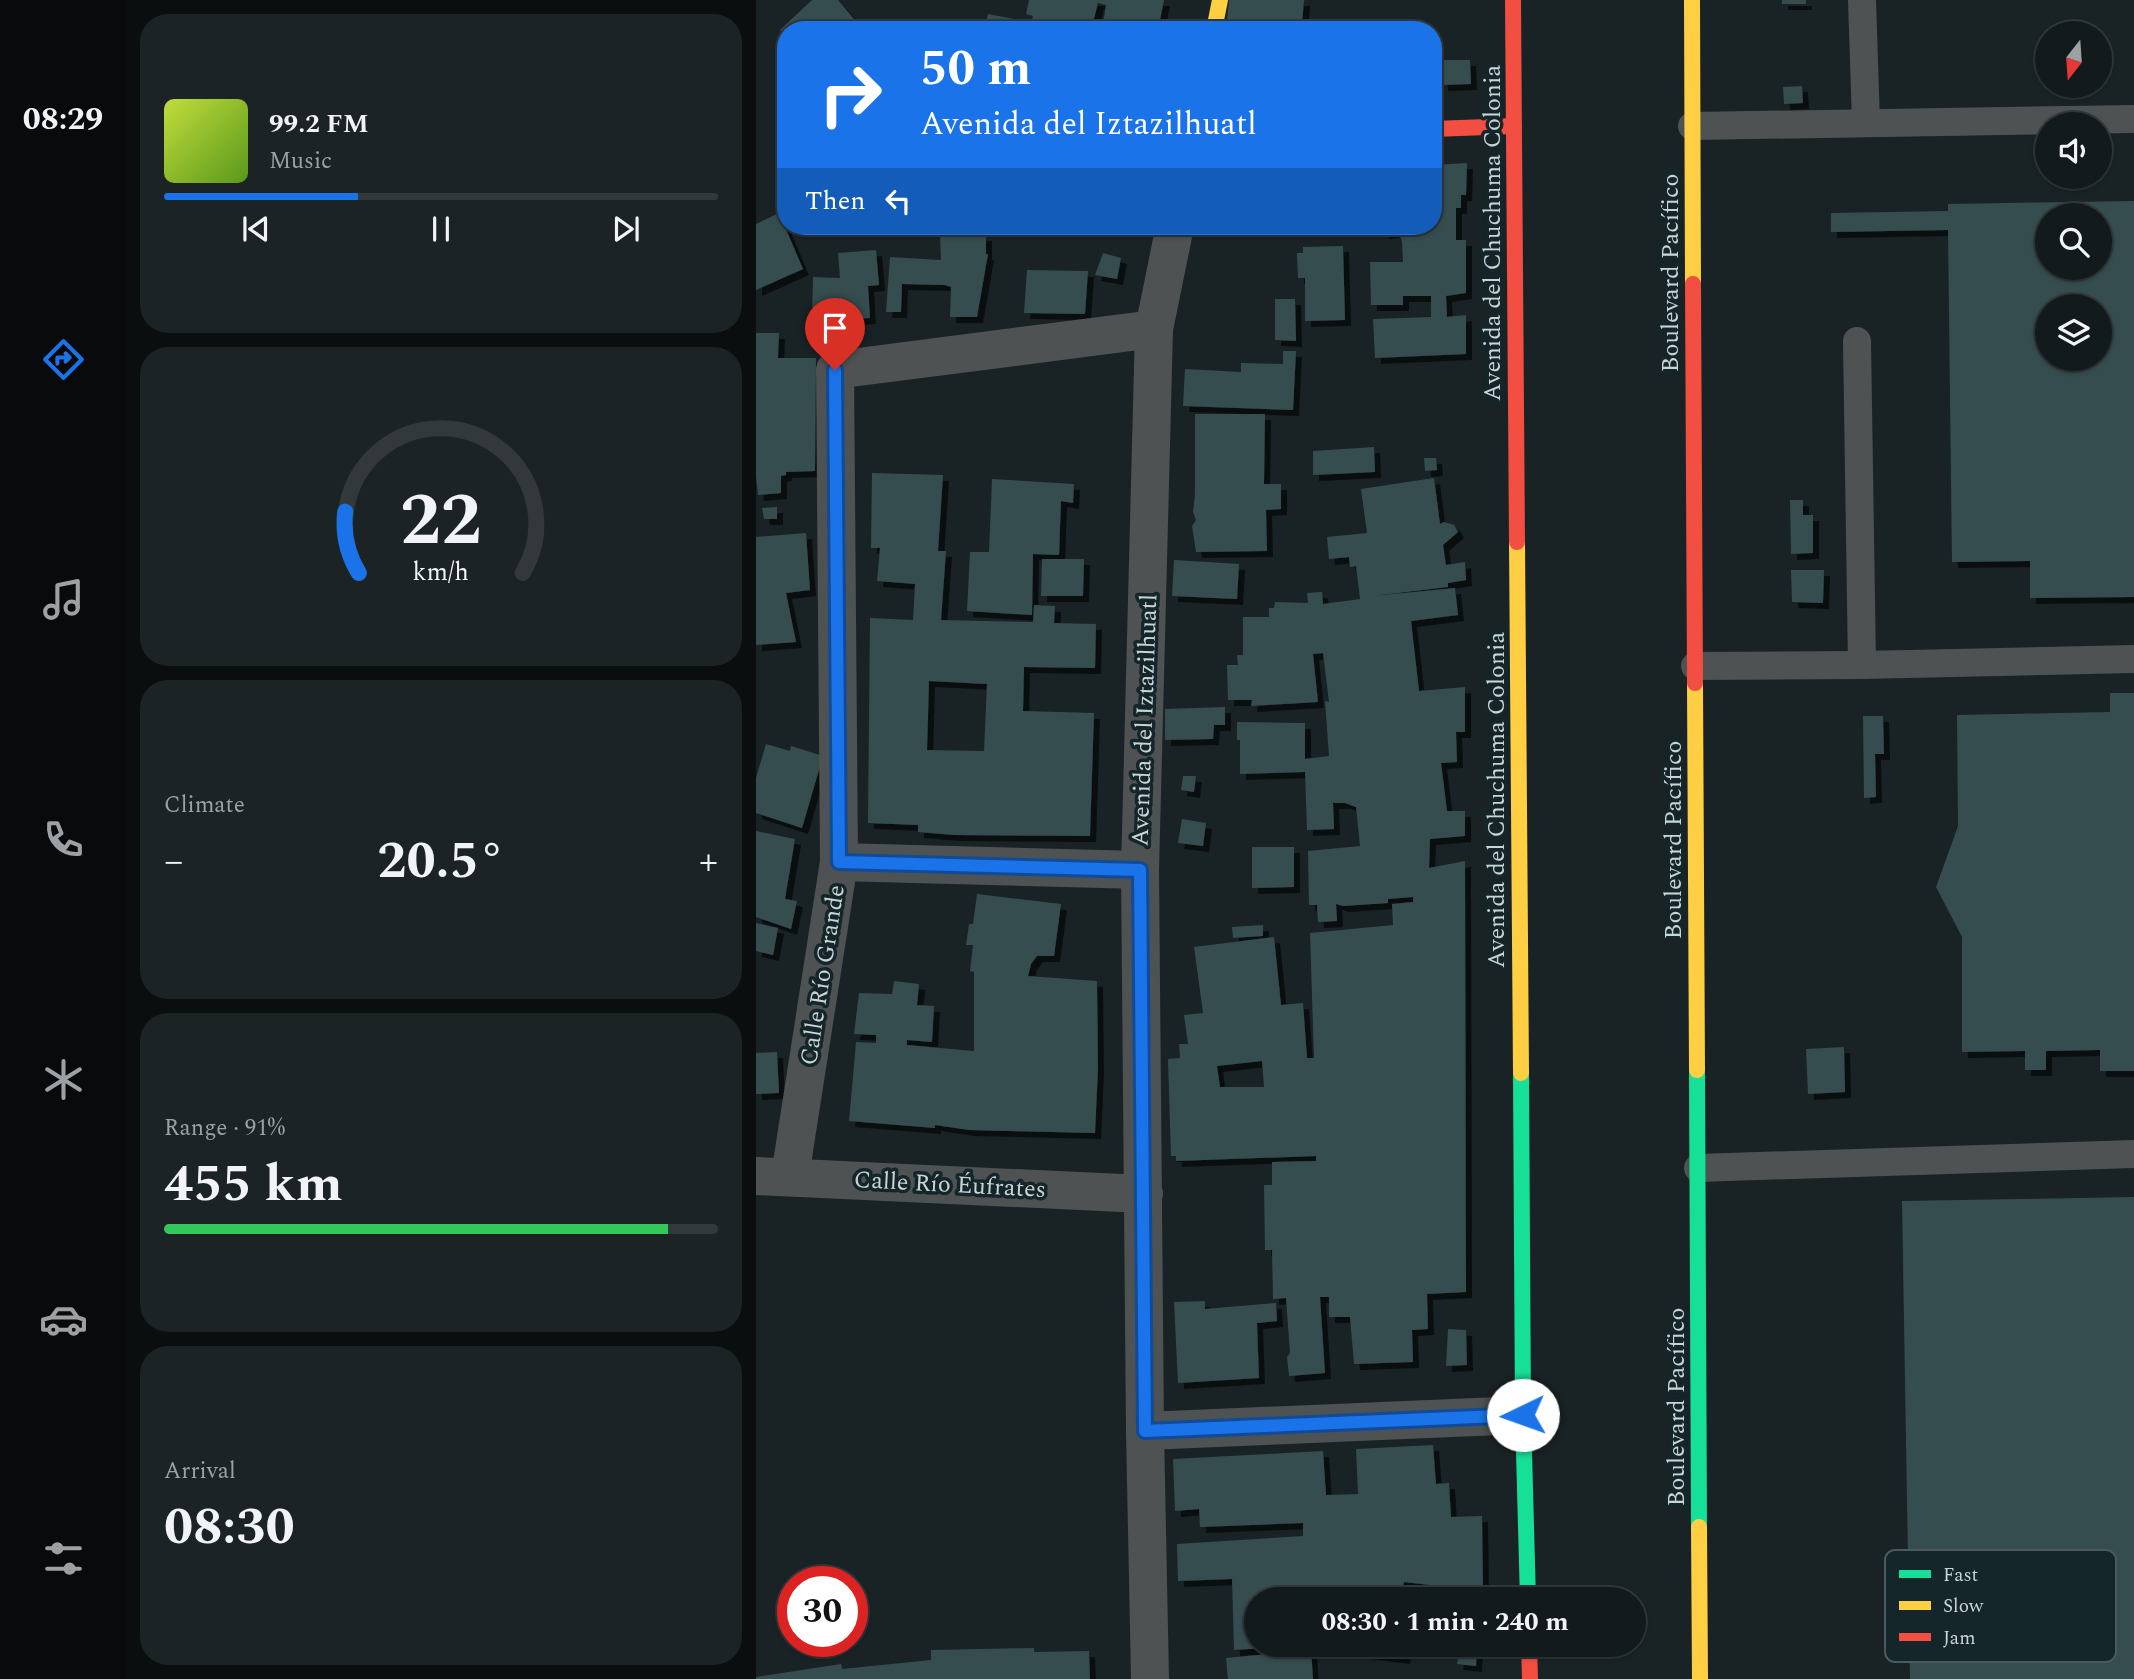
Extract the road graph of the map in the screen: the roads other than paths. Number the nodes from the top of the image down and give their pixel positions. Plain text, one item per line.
1 (1220, 0) edge
2 (1513, 0) edge
3 (1692, 0) edge
4 (1861, 0) edge
5 (1216, 21) edge
6 (2134, 118) edge
7 (1866, 123) junction
8 (1514, 126) junction
9 (1692, 126) junction
10 (1442, 130) edge
11 (1173, 235) edge
12 (1154, 329) junction
13 (1857, 341) dead end
14 (2134, 659) edge
15 (1695, 666) junction
16 (1862, 666) junction
17 (839, 862) junction
18 (1140, 870) junction
19 (2134, 1154) edge
20 (1698, 1168) junction
21 (773, 1176) edge
22 (1144, 1194) junction
23 (1523, 1415) junction
24 (1145, 1431) junction
25 (1528, 1587) edge
26 (1529, 1657) edge
27 (1150, 1679) edge
28 (1530, 1679) edge
29 (1700, 1679) edge

1 - 5 street
2 - 8 street, Avenida del Chuchuma Colonia
3 - 9 street, Boulevard Pacífico
4 - 7 lane
6 - 7 lane
7 - 9 lane
8 - 10 street
8 - 23 street, Avenida del Chuchuma Colonia
9 - 15 street, Boulevard Pacífico
11 - 12 street, Avenida del Iztazilhuatl
12 - 17 street
12 - 18 street, Avenida del Iztazilhuatl
13 - 16 lane
14 - 16 lane
15 - 16 lane
15 - 20 street, Boulevard Pacífico
17 - 18 street, Calle Río Grande
17 - 21 street, Calle Río Grande
18 - 22 street, Avenida del Iztazilhuatl
19 - 20 lane
20 - 29 street, Boulevard Pacífico
21 - 22 street, Calle Río Éufrates
22 - 24 street, Avenida del Iztazilhuatl
23 - 24 street
23 - 25 street, Avenida del Chuchuma Colonia
24 - 27 street, Avenida del Iztazilhuatl
26 - 28 street

